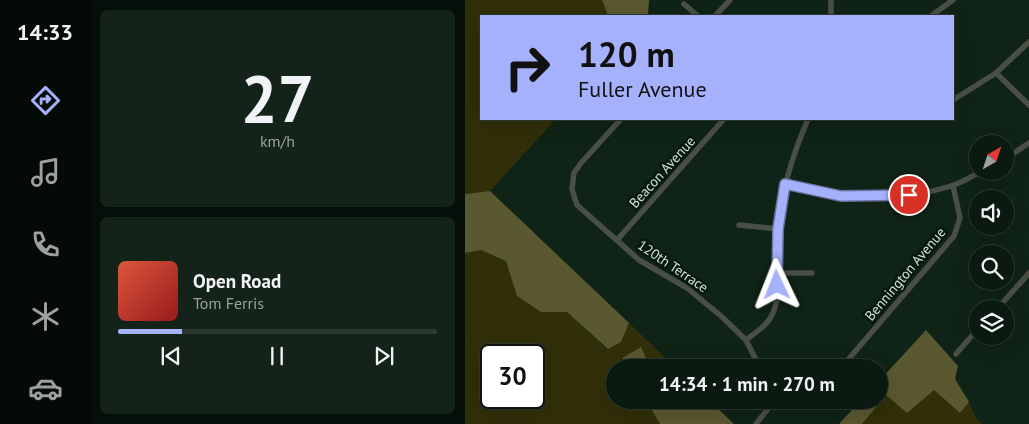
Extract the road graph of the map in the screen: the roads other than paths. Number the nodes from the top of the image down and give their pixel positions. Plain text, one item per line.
1 (730, 0) edge
2 (831, 0) edge
3 (953, 0) edge
4 (684, 4) dead end
5 (697, 15) edge
6 (716, 15) edge
7 (831, 15) edge
8 (932, 15) edge
9 (1029, 42) edge
10 (996, 73) junction
11 (954, 99) edge
12 (1029, 105) edge
13 (620, 120) edge
14 (723, 120) edge
15 (808, 120) edge
16 (1029, 143) edge
17 (1014, 153) edge
18 (969, 178) edge
19 (785, 184) junction
20 (953, 186) junction
21 (739, 226) dead end
22 (778, 229) junction
23 (617, 240) junction
24 (777, 273) junction
25 (811, 273) dead end
26 (1029, 273) edge
27 (1005, 300) edge
28 (969, 339) edge
29 (746, 340) junction
30 (956, 354) dead end
31 (756, 359) edge
32 (849, 359) edge
33 (768, 409) edge
34 (756, 424) edge

1 - 6 street
2 - 7 street
3 - 8 street
4 - 5 street
9 - 10 street
10 - 11 street
10 - 12 street
13 - 23 street, 120th Terrace
14 - 23 street, Beacon Avenue
15 - 19 street
16 - 17 street
18 - 20 street
19 - 20 street
19 - 22 street
20 - 32 street, Bennington Avenue
21 - 22 street
22 - 24 street
23 - 29 street, 120th Terrace
24 - 25 street
24 - 29 street
26 - 27 street
28 - 30 street
29 - 31 street, 120th Terrace
33 - 34 street

